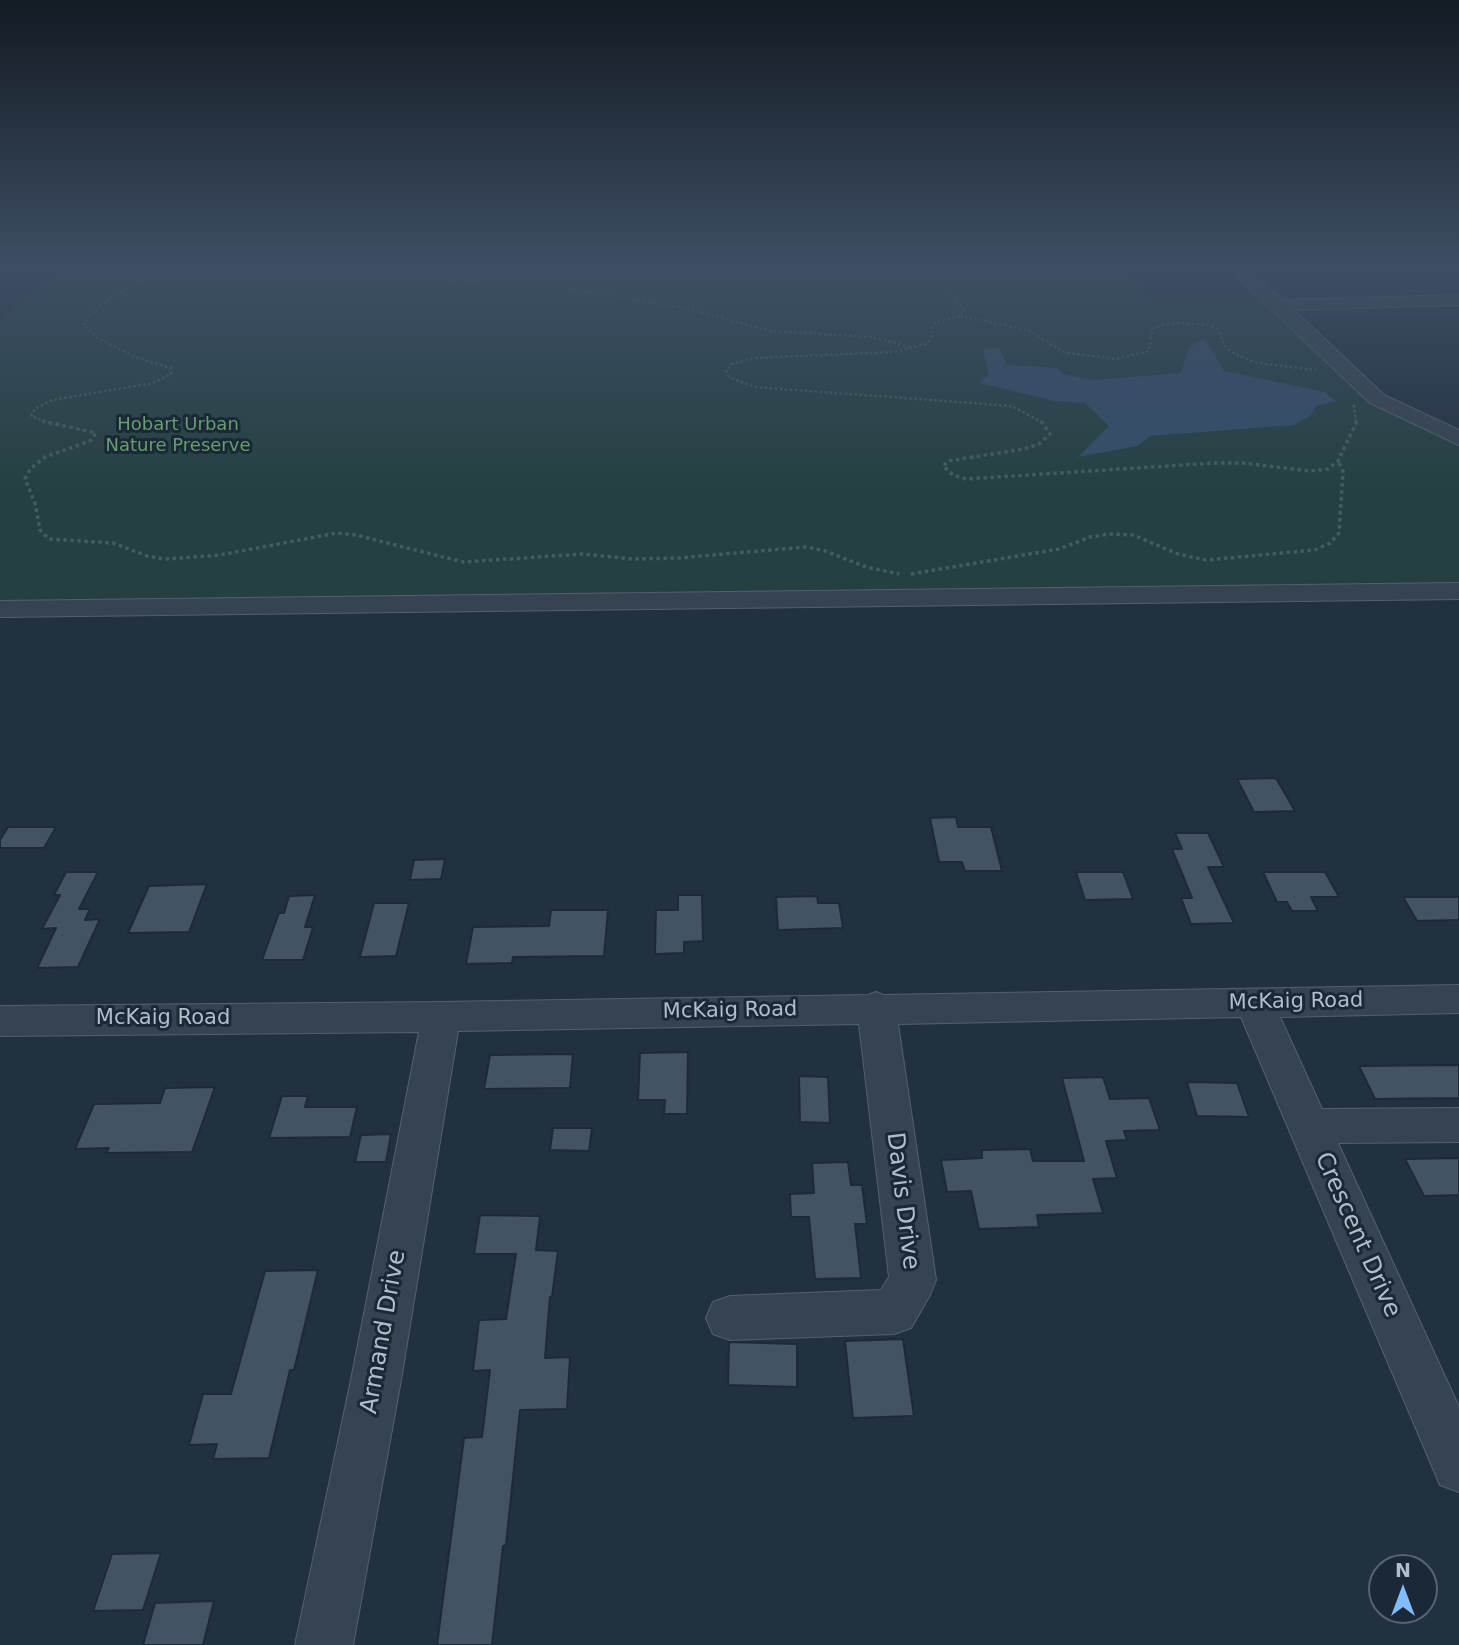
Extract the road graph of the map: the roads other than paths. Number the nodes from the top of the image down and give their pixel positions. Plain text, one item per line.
1 (1317, 342) edge
2 (1459, 438) edge
3 (1459, 591) edge
4 (0, 609) edge
5 (1459, 999) edge
6 (1255, 1004) junction
7 (876, 1007) junction
8 (441, 1017) junction
9 (0, 1021) edge
10 (1459, 1125) edge
11 (1310, 1126) junction
12 (730, 1318) dead end
13 (1459, 1466) edge
14 (324, 1645) edge

1 - 2 street
3 - 4 street
5 - 6 street, McKaig Road
6 - 7 street, McKaig Road
6 - 11 street, Crescent Drive
7 - 8 street, McKaig Road
7 - 12 street, Davis Drive
8 - 9 street, McKaig Road
8 - 14 street, Armand Drive
10 - 11 street
11 - 13 street, Crescent Drive

